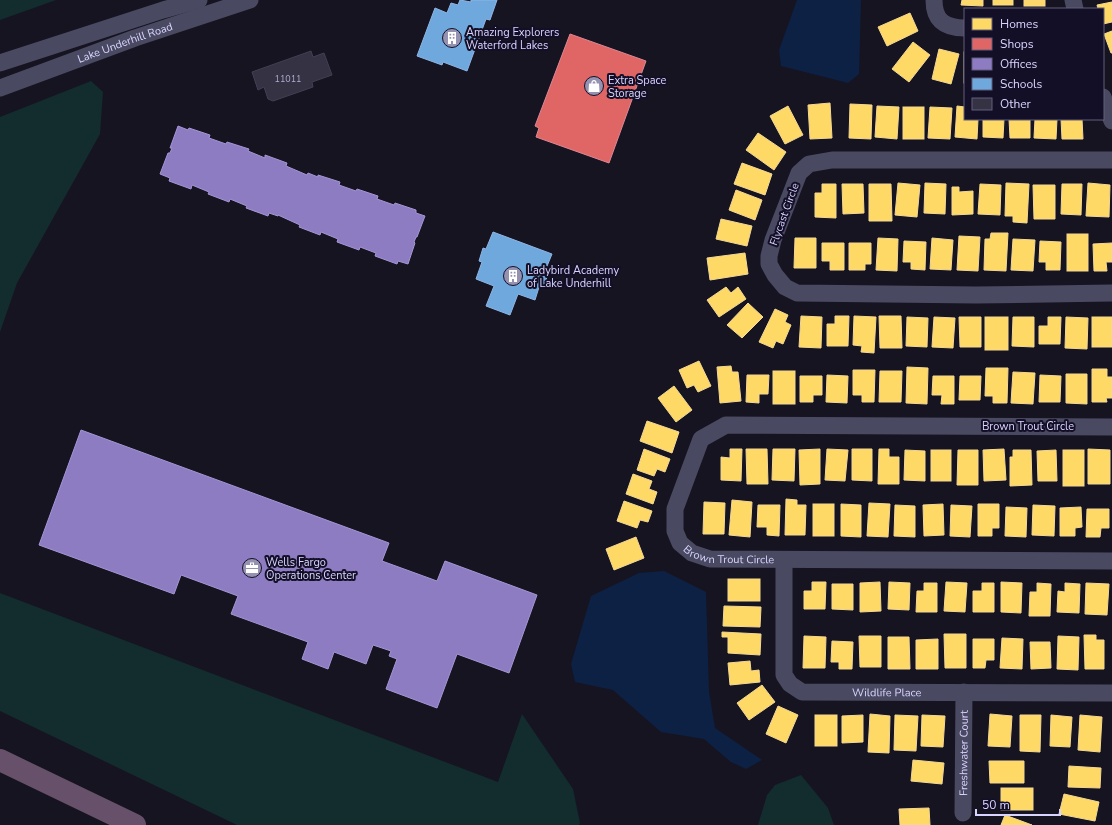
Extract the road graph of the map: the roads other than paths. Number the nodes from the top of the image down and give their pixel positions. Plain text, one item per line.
1 (199, 0) edge
2 (250, 0) edge
3 (934, 0) edge
4 (964, 28) edge
5 (0, 63) edge
6 (0, 88) edge
7 (1104, 100) edge
8 (1112, 122) edge
9 (1112, 160) edge
10 (1112, 293) edge
11 (1112, 427) edge
12 (784, 560) junction
13 (1112, 561) edge
14 (964, 692) junction
15 (1112, 693) edge
16 (0, 760) edge
17 (963, 813) dead end
18 (135, 825) edge

1 - 5 street, Lake Underhill Road
2 - 6 street, Lake Underhill Road
3 - 4 street
7 - 8 street
9 - 10 street, Flycast Circle
11 - 12 street, Brown Trout Circle
12 - 13 street, Brown Trout Circle
12 - 14 street, Wildlife Place
14 - 15 street, Wildlife Place
14 - 17 street, Freshwater Court
16 - 18 highway

